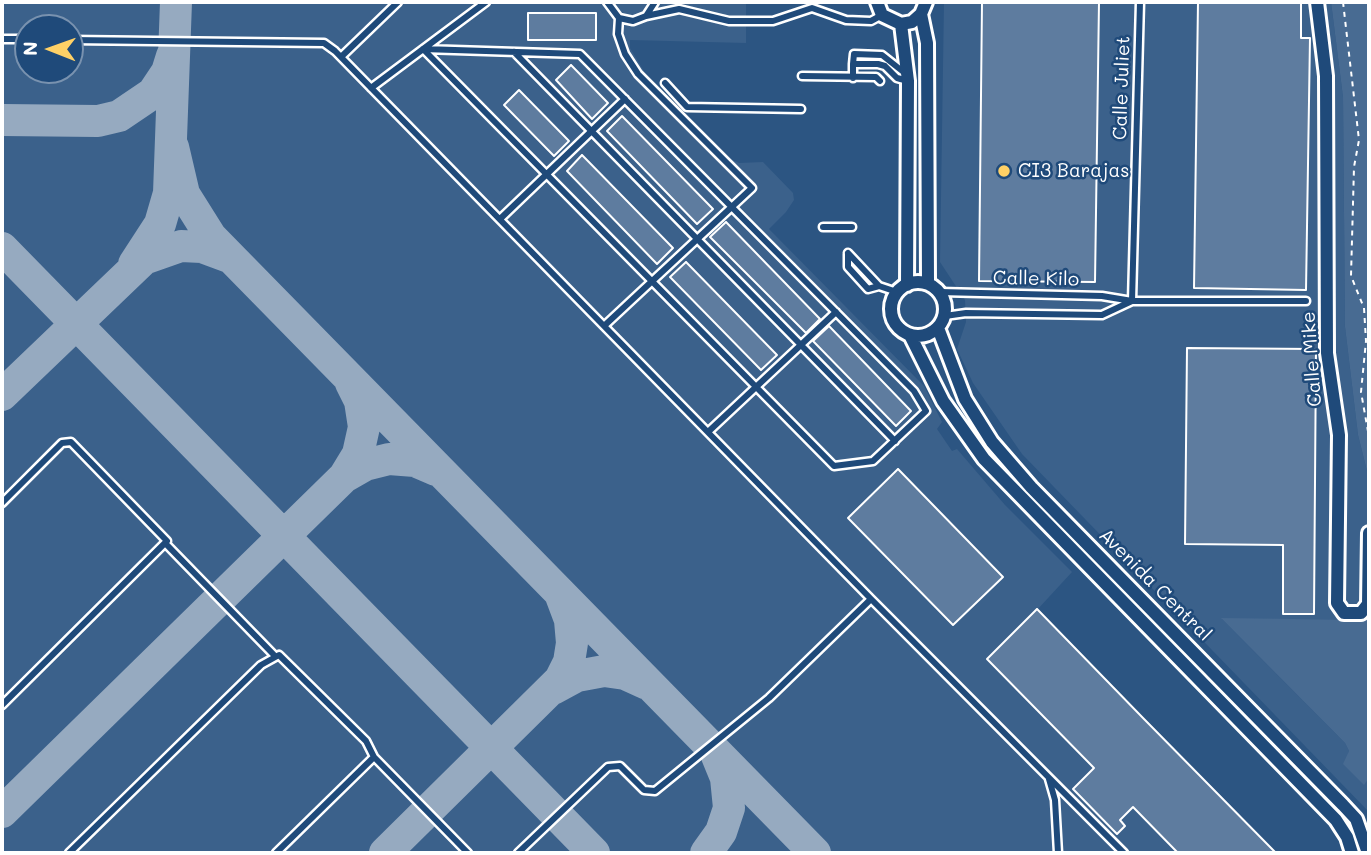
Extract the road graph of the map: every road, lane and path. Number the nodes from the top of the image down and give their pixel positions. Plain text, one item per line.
1 (398, 2) edge
2 (486, 2) edge
3 (607, 2) edge
4 (655, 2) edge
5 (877, 2) edge
6 (1140, 2) edge
7 (1317, 2) edge
8 (1343, 2) edge
9 (924, 8) edge
10 (882, 15) junction
11 (646, 16) junction
12 (619, 18) junction
13 (901, 24) junction
14 (84, 40) edge
15 (423, 49) junction
16 (514, 52) junction
17 (341, 57) junction
18 (802, 76) dead end
19 (853, 78) junction
20 (908, 78) junction
21 (880, 81) dead end
22 (665, 83) dead end
23 (371, 88) junction
24 (625, 99) junction
25 (801, 109) dead end
26 (592, 131) junction
27 (547, 174) junction
28 (732, 207) junction
29 (500, 219) junction
30 (823, 227) dead end
31 (852, 227) dead end
32 (697, 239) junction
33 (652, 281) junction
34 (928, 283) junction
35 (879, 286) junction
36 (902, 288) junction
37 (940, 292) junction
38 (1132, 301) junction
39 (1306, 301) dead end
40 (836, 312) junction
41 (945, 316) junction
42 (604, 326) junction
43 (937, 328) junction
44 (910, 335) junction
45 (800, 345) junction
46 (755, 386) junction
47 (708, 432) junction
48 (1369, 437) edge
49 (895, 441) junction
50 (2, 503) edge
51 (1369, 533) edge
52 (166, 544) junction
53 (871, 599) junction
54 (275, 656) junction
55 (2, 705) edge
56 (374, 757) junction
57 (1049, 778) junction
58 (69, 853) edge
59 (276, 853) edge
60 (468, 853) edge
61 (518, 853) edge
62 (1058, 853) edge
63 (1124, 853) edge
64 (1352, 853) edge
65 (1368, 853) edge

1 - 17 lane
2 - 15 lane
3 - 12 lane
4 - 11 lane
5 - 10 street
6 - 38 lane, Calle Juliet
7 - 51 street, Calle Mike
8 - 48 path
9 - 13 street
9 - 34 street
10 - 11 lane
10 - 13 street
11 - 12 lane
12 - 28 lane
13 - 20 street
14 - 17 lane
15 - 16 lane
15 - 23 lane
15 - 27 lane
16 - 24 lane
16 - 26 lane
17 - 23 lane
18 - 19 lane
19 - 20 lane
19 - 21 lane
20 - 36 street
22 - 25 lane
23 - 29 lane
24 - 26 lane
24 - 28 lane
26 - 27 lane
26 - 32 lane
27 - 29 lane
27 - 33 lane
28 - 32 lane
28 - 40 lane
29 - 42 lane
30 - 31 lane
32 - 33 lane
32 - 45 lane
33 - 42 lane
33 - 46 lane
34 - 36 street
34 - 37 street
35 - 35 lane
35 - 36 lane
36 - 44 street
37 - 38 lane, Calle Kilo
37 - 41 street
38 - 39 lane, Calle Kilo
38 - 41 lane, Calle Kilo
40 - 45 lane
40 - 49 lane
41 - 43 street
42 - 47 lane
43 - 44 street
43 - 65 street, Avenida Central
44 - 64 street, Avenida Central
45 - 46 lane
45 - 49 lane
46 - 47 lane
46 - 49 lane
47 - 53 lane
50 - 52 lane
52 - 54 lane
52 - 55 lane
53 - 57 lane
53 - 61 lane
54 - 56 lane
54 - 58 lane
56 - 59 lane
56 - 60 lane
57 - 62 lane
57 - 63 lane

